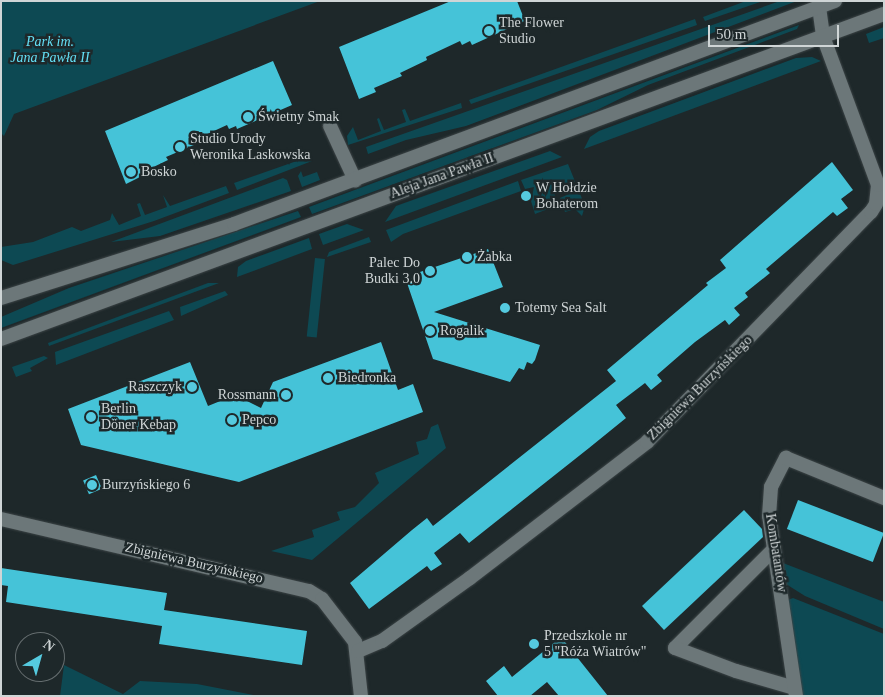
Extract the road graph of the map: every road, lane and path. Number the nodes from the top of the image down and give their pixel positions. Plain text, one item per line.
1 (835, 1) edge
2 (818, 4) edge
3 (884, 14) edge
4 (823, 36) junction
5 (330, 126) dead end
6 (355, 180) junction
7 (1, 298) edge
8 (1, 339) edge
9 (884, 498) edge
10 (1, 519) edge
11 (774, 549) junction
12 (358, 651) junction
13 (795, 692) edge
14 (361, 696) edge

1 - 2 street, Aleja Jana Pawła II
2 - 4 street, Zbigniewa Burzyńskiego
2 - 6 street, Aleja Jana Pawła II
3 - 4 street, Aleja Jana Pawła II
4 - 8 street, Aleja Jana Pawła II
4 - 12 street, Zbigniewa Burzyńskiego
5 - 6 street
6 - 7 street, Aleja Jana Pawła II
9 - 11 street, Kombatantów
10 - 12 street, Zbigniewa Burzyńskiego
11 - 13 street, Kombatantów
11 - 13 street
12 - 14 street, Zbigniewa Burzyńskiego

